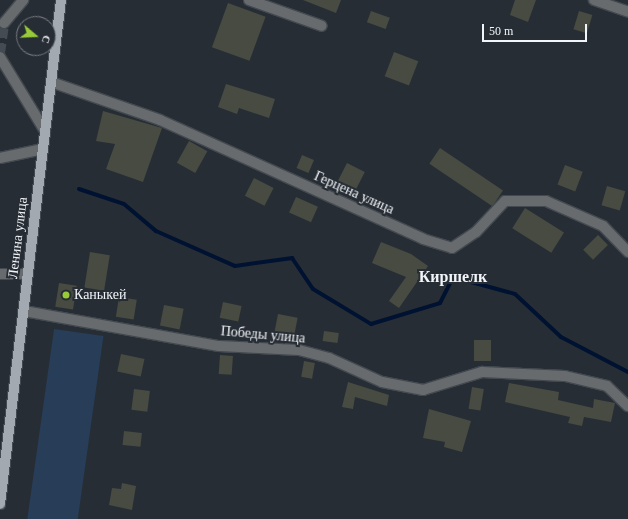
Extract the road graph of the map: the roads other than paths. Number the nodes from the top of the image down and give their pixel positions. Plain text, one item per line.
1 (23, 0) edge
2 (61, 0) edge
3 (249, 0) edge
4 (594, 0) edge
5 (628, 12) edge
6 (4, 23) dead end
7 (322, 26) dead end
8 (0, 57) edge
9 (51, 82) junction
10 (45, 131) junction
11 (43, 149) junction
12 (0, 158) edge
13 (628, 252) edge
14 (0, 274) edge
15 (28, 274) junction
16 (24, 311) junction
17 (628, 406) edge
18 (0, 504) edge

1 - 6 street
2 - 9 main road, Ленина улица
3 - 7 street
4 - 5 street
8 - 10 street
9 - 10 main road, Ленина улица
9 - 13 street, Герцена улица
10 - 11 main road, Ленина улица
11 - 12 street
11 - 15 main road, Ленина улица
14 - 15 street
15 - 16 main road, Ленина улица
16 - 17 street, Победы улица
16 - 18 main road, Ленина улица

